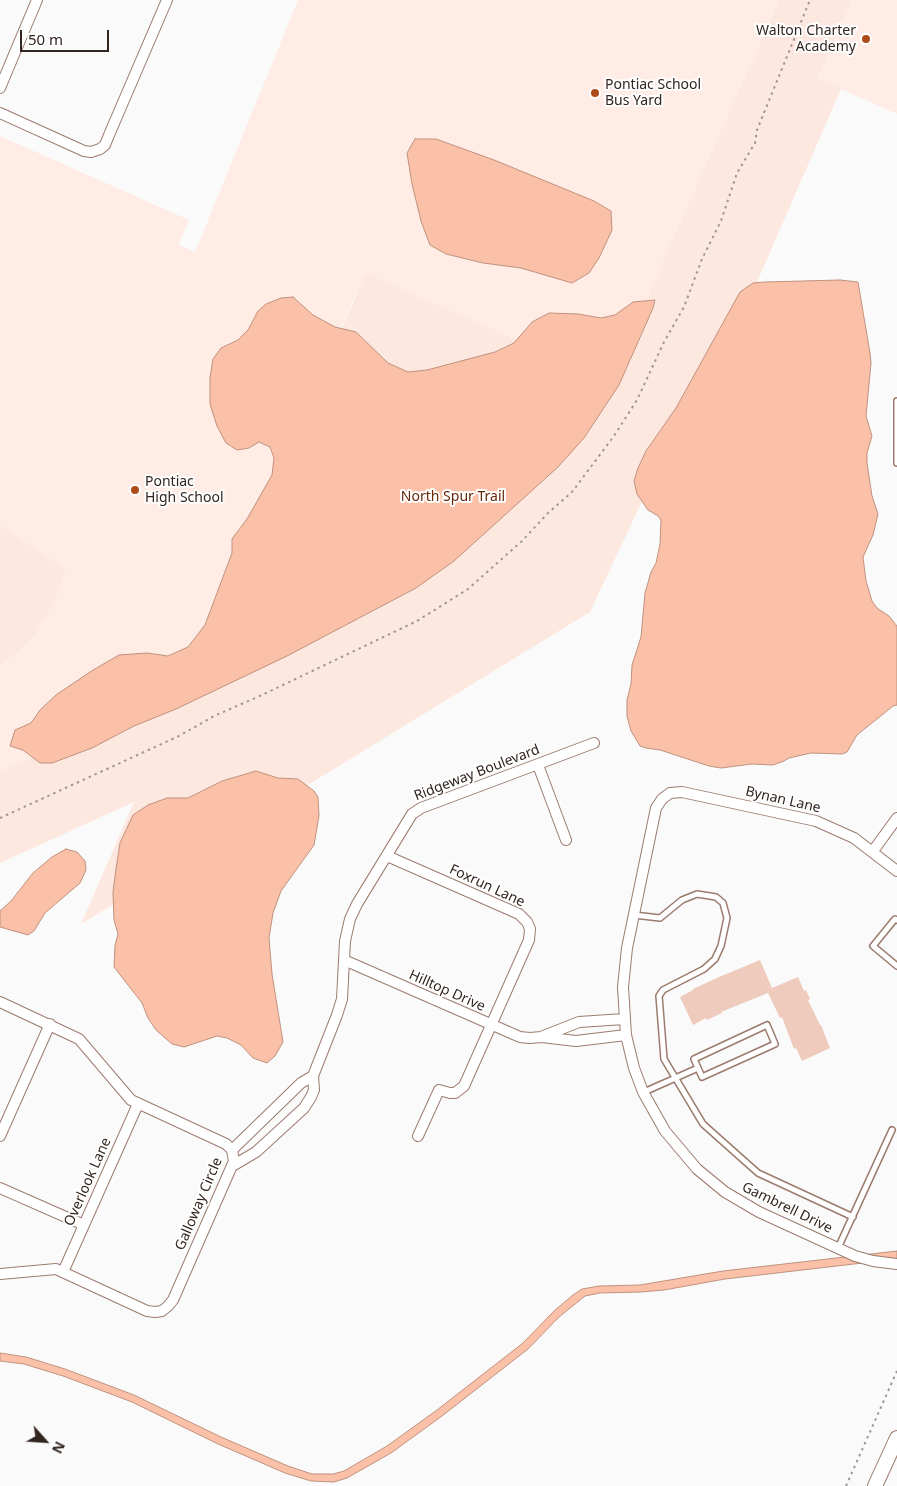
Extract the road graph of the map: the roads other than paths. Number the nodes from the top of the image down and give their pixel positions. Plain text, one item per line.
1 (37, 0) edge
2 (167, 0) edge
3 (0, 88) edge
4 (1, 115) edge
5 (897, 401) edge
6 (897, 463) edge
7 (594, 743) dead end
8 (538, 765) junction
9 (656, 808) joint
10 (897, 818) edge
11 (566, 840) dead end
12 (873, 851) junction
13 (387, 856) junction
14 (897, 870) edge
15 (634, 915) junction
16 (897, 920) edge
17 (344, 960) junction
18 (897, 966) edge
19 (0, 1002) edge
20 (624, 1019) junction
21 (50, 1024) junction
22 (491, 1025) junction
23 (626, 1035) junction
24 (541, 1037) junction
25 (698, 1068) junction
26 (313, 1076) junction
27 (675, 1078) junction
28 (643, 1092) junction
29 (138, 1104) junction
30 (892, 1130) dead end
31 (0, 1136) edge
32 (418, 1136) dead end
33 (232, 1150) junction
34 (234, 1165) junction
35 (0, 1188) edge
36 (853, 1217) junction
37 (84, 1225) junction
38 (838, 1248) junction
39 (897, 1264) edge
40 (63, 1272) junction
41 (0, 1274) edge
42 (897, 1438) edge
43 (875, 1486) edge

1 - 3 street
2 - 4 street
5 - 6 lane
7 - 8 street, Ridgeway Boulevard
8 - 11 street
8 - 13 street, Ridgeway Boulevard
9 - 12 street, Bynan Lane
9 - 15 street, Gambrell Drive
10 - 12 street
12 - 14 street, Bynan Lane
13 - 17 street, Ridgeway Boulevard
13 - 22 street, Foxrun Lane
15 - 20 street, Gambrell Drive
15 - 27 lane
16 - 18 lane
17 - 22 street, Hilltop Drive
17 - 26 street, Ridgeway Boulevard
19 - 21 street, Galloway Circle
20 - 23 street, Gambrell Drive
20 - 24 street, Hilltop Drive
21 - 29 street, Galloway Circle
21 - 31 street
22 - 24 street, Hilltop Drive
22 - 32 street
23 - 24 street, Hilltop Drive
23 - 28 street, Gambrell Drive
25 - 25 lane
25 - 27 lane
26 - 33 street
26 - 34 street, Ridgeway Boulevard
27 - 28 lane
27 - 36 lane
28 - 38 street, Gambrell Drive
29 - 33 street, Galloway Circle
29 - 37 street, Overlook Lane
30 - 36 lane
33 - 34 street, Galloway Circle
34 - 40 street, Galloway Circle
35 - 37 street
36 - 38 lane
37 - 40 street, Overlook Lane
38 - 39 street, Gambrell Drive
40 - 41 street, Galloway Circle
42 - 43 main road

